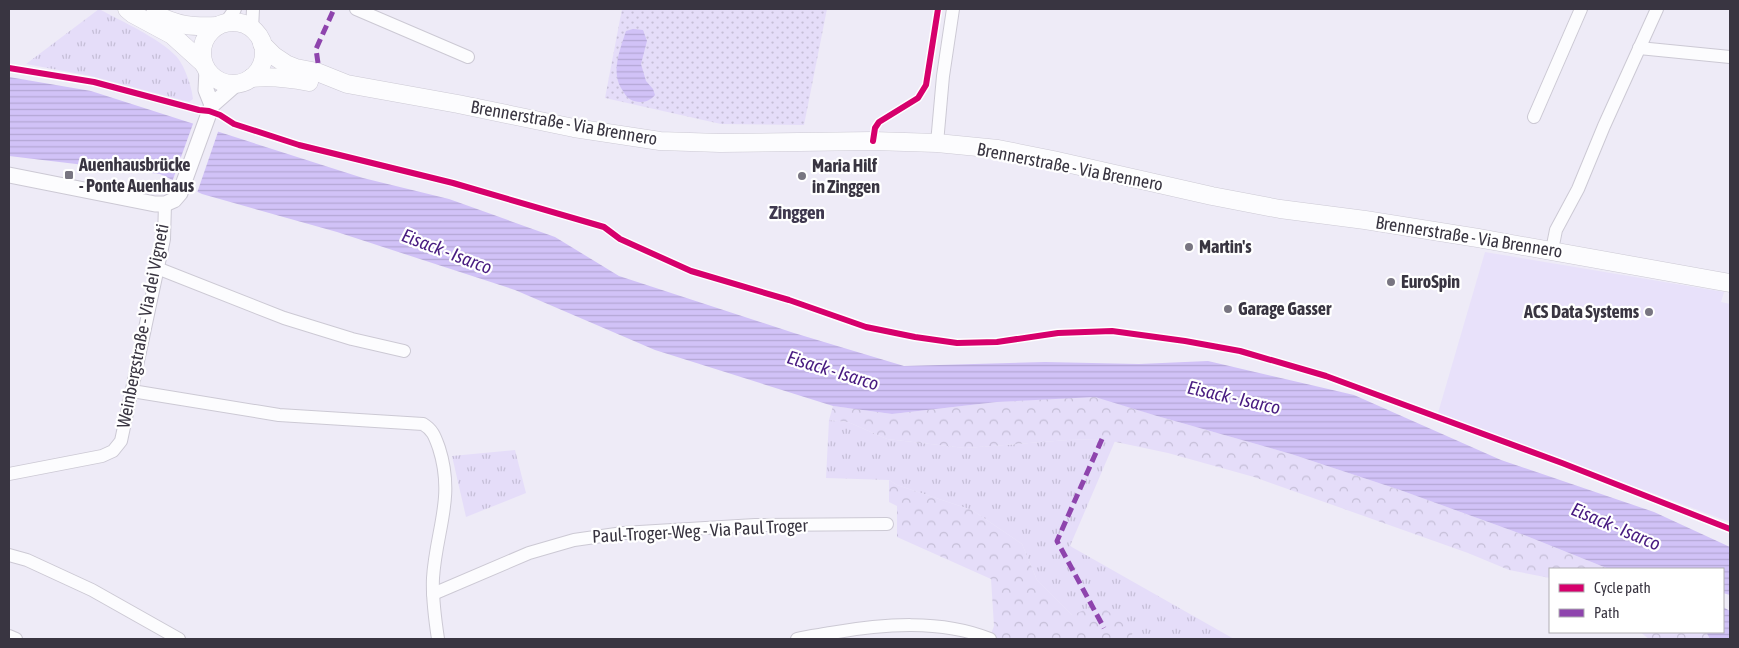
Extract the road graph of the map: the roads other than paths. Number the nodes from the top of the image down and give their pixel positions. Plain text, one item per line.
1 (127, 9) edge
2 (145, 9) edge
3 (253, 9) edge
4 (356, 9) edge
5 (953, 9) edge
6 (1581, 9) edge
7 (1657, 9) edge
8 (226, 19) edge
9 (252, 28) junction
10 (262, 44) junction
11 (1639, 48) junction
12 (468, 57) dead end
13 (1730, 57) edge
14 (205, 66) junction
15 (244, 80) junction
16 (347, 84) junction
17 (209, 112) junction
18 (1534, 117) dead end
19 (937, 143) junction
20 (9, 175) edge
21 (165, 204) junction
22 (1552, 250) junction
23 (157, 268) junction
24 (1730, 282) edge
25 (404, 351) dead end
26 (132, 391) junction
27 (9, 474) edge
28 (887, 524) dead end
29 (9, 555) edge
30 (433, 594) junction
31 (9, 636) edge
32 (16, 639) edge
33 (179, 639) edge
34 (438, 639) edge
35 (797, 639) edge
36 (990, 639) edge

1 - 14 main road, Brennerstraße - Via Brennero
2 - 8 main road
3 - 9 street
4 - 12 street
5 - 19 street
6 - 18 street
7 - 11 street
8 - 9 main road
8 - 14 main road
9 - 10 main road, Brennerstraße - Via Brennero
10 - 15 main road
10 - 16 main road, Brennerstraße - Via Brennero
11 - 13 street
11 - 22 street
14 - 15 main road, Brennerstraße - Via Brennero
14 - 17 street
15 - 16 main road, Brennerstraße - Via Brennero
15 - 17 street
16 - 19 main road, Brennerstraße - Via Brennero
17 - 21 street, Weinbergstraße - Via dei Vigneti
19 - 22 main road, Brennerstraße - Via Brennero
20 - 21 street
21 - 23 street, Weinbergstraße - Via dei Vigneti
22 - 24 main road, Brennerstraße - Via Brennero
23 - 25 street
23 - 26 street, Weinbergstraße - Via dei Vigneti
26 - 27 street, Weinbergstraße - Via dei Vigneti
26 - 30 street
28 - 30 street, Paul-Troger-Weg - Via Paul Troger
29 - 33 street
30 - 34 street
31 - 32 street
35 - 36 street

